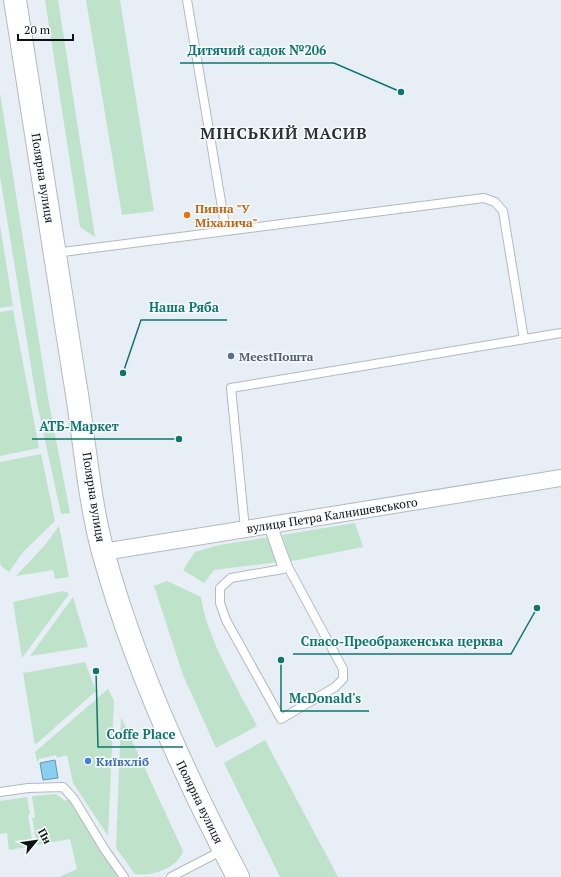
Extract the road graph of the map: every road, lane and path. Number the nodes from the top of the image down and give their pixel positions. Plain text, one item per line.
1 (15, 0) edge
2 (187, 0) edge
3 (226, 231) junction
4 (55, 253) junction
5 (561, 333) edge
6 (524, 339) junction
7 (561, 478) edge
8 (270, 525) junction
9 (245, 529) junction
10 (103, 552) junction
11 (0, 792) edge
12 (223, 850) junction
13 (124, 877) edge
14 (170, 877) edge
15 (238, 877) edge

1 - 4 main road, Полярна вулиця
2 - 3 lane
3 - 4 lane
3 - 6 lane
4 - 10 main road, Полярна вулиця
5 - 6 lane
6 - 9 lane
7 - 8 street, вулиця Петра Калнишевського
8 - 8 lane
8 - 9 street, вулиця Петра Калнишевського
9 - 10 street, вулиця Петра Калнишевського
10 - 12 main road, Полярна вулиця
11 - 13 lane
12 - 14 lane
12 - 15 main road, Полярна вулиця

